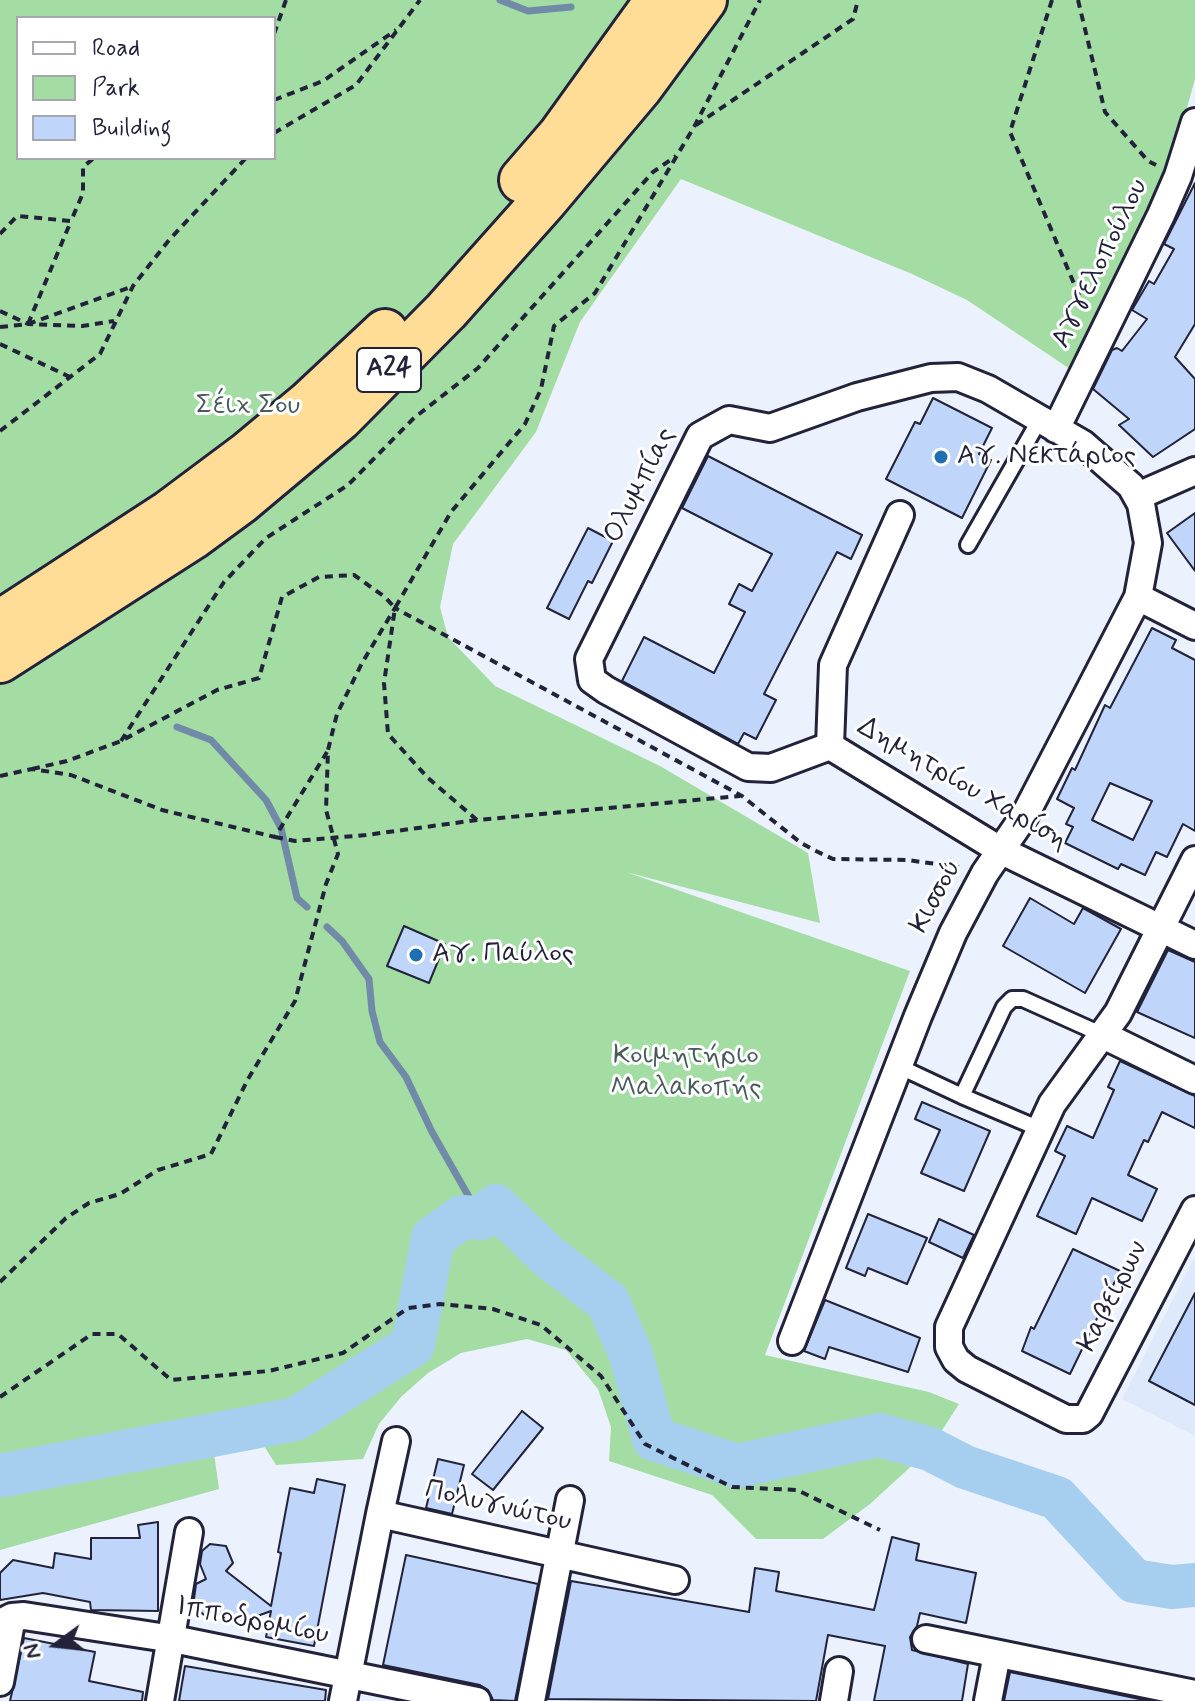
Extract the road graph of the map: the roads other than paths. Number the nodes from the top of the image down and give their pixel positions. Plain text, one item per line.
1 (658, 0) edge
2 (704, 0) edge
3 (1195, 122) edge
4 (1187, 178) edge
5 (1048, 424) junction
6 (1195, 471) edge
7 (1138, 496) junction
8 (900, 515) dead end
9 (968, 545) dead end
10 (1138, 597) junction
11 (0, 623) edge
12 (1195, 626) edge
13 (0, 660) edge
14 (830, 746) junction
15 (1000, 850) junction
16 (1195, 860) edge
17 (1161, 928) junction
18 (1195, 945) edge
19 (1103, 1035) junction
20 (898, 1066) junction
21 (1195, 1080) edge
22 (962, 1096) junction
23 (1040, 1129) junction
24 (1195, 1212) edge
25 (792, 1341) dead end
26 (396, 1441) dead end
27 (570, 1500) dead end
28 (380, 1514) junction
29 (189, 1532) dead end
30 (559, 1554) junction
31 (675, 1580) dead end
32 (6, 1620) edge
33 (173, 1639) junction
34 (926, 1639) dead end
35 (997, 1654) junction
36 (839, 1671) dead end
37 (348, 1673) junction
38 (0, 1682) edge
39 (1195, 1694) edge
40 (160, 1701) edge
41 (343, 1701) edge
42 (477, 1701) edge
43 (531, 1701) edge
44 (834, 1701) edge
45 (988, 1701) edge

1 - 11 highway, Α24
2 - 13 highway, Α24
3 - 4 street, Αγγελοπούλου
4 - 5 street, Αγγελοπούλου
5 - 7 street, Ολυμπίας
5 - 9 lane
5 - 14 street, Ολυμπίας
6 - 7 street
7 - 10 street, Κισσού
8 - 14 street, Δημητρίου Χαρίση
10 - 12 street
10 - 15 street, Κισσού
14 - 15 street, Δημητρίου Χαρίση
15 - 17 street, Δημητρίου Χαρίση
15 - 20 street, Κισσού
16 - 17 street
17 - 18 street, Δημητρίου Χαρίση
17 - 19 street
19 - 21 street
19 - 22 lane
19 - 23 street
20 - 22 lane
20 - 25 street, Κισσού
22 - 23 lane
23 - 24 street, Καβείρων
26 - 28 street, Πολυγνώτου
27 - 30 street
28 - 30 street, Πολυγνώτου
28 - 37 street
29 - 33 street
30 - 31 street, Πολυγνώτου
30 - 43 street
32 - 33 street, Ιπποδρομίου
32 - 38 street
33 - 37 street, Ιπποδρομίου
33 - 40 street
34 - 35 street
35 - 39 street
35 - 45 street
36 - 44 street
37 - 41 street
37 - 42 street, Ιπποδρομίου

